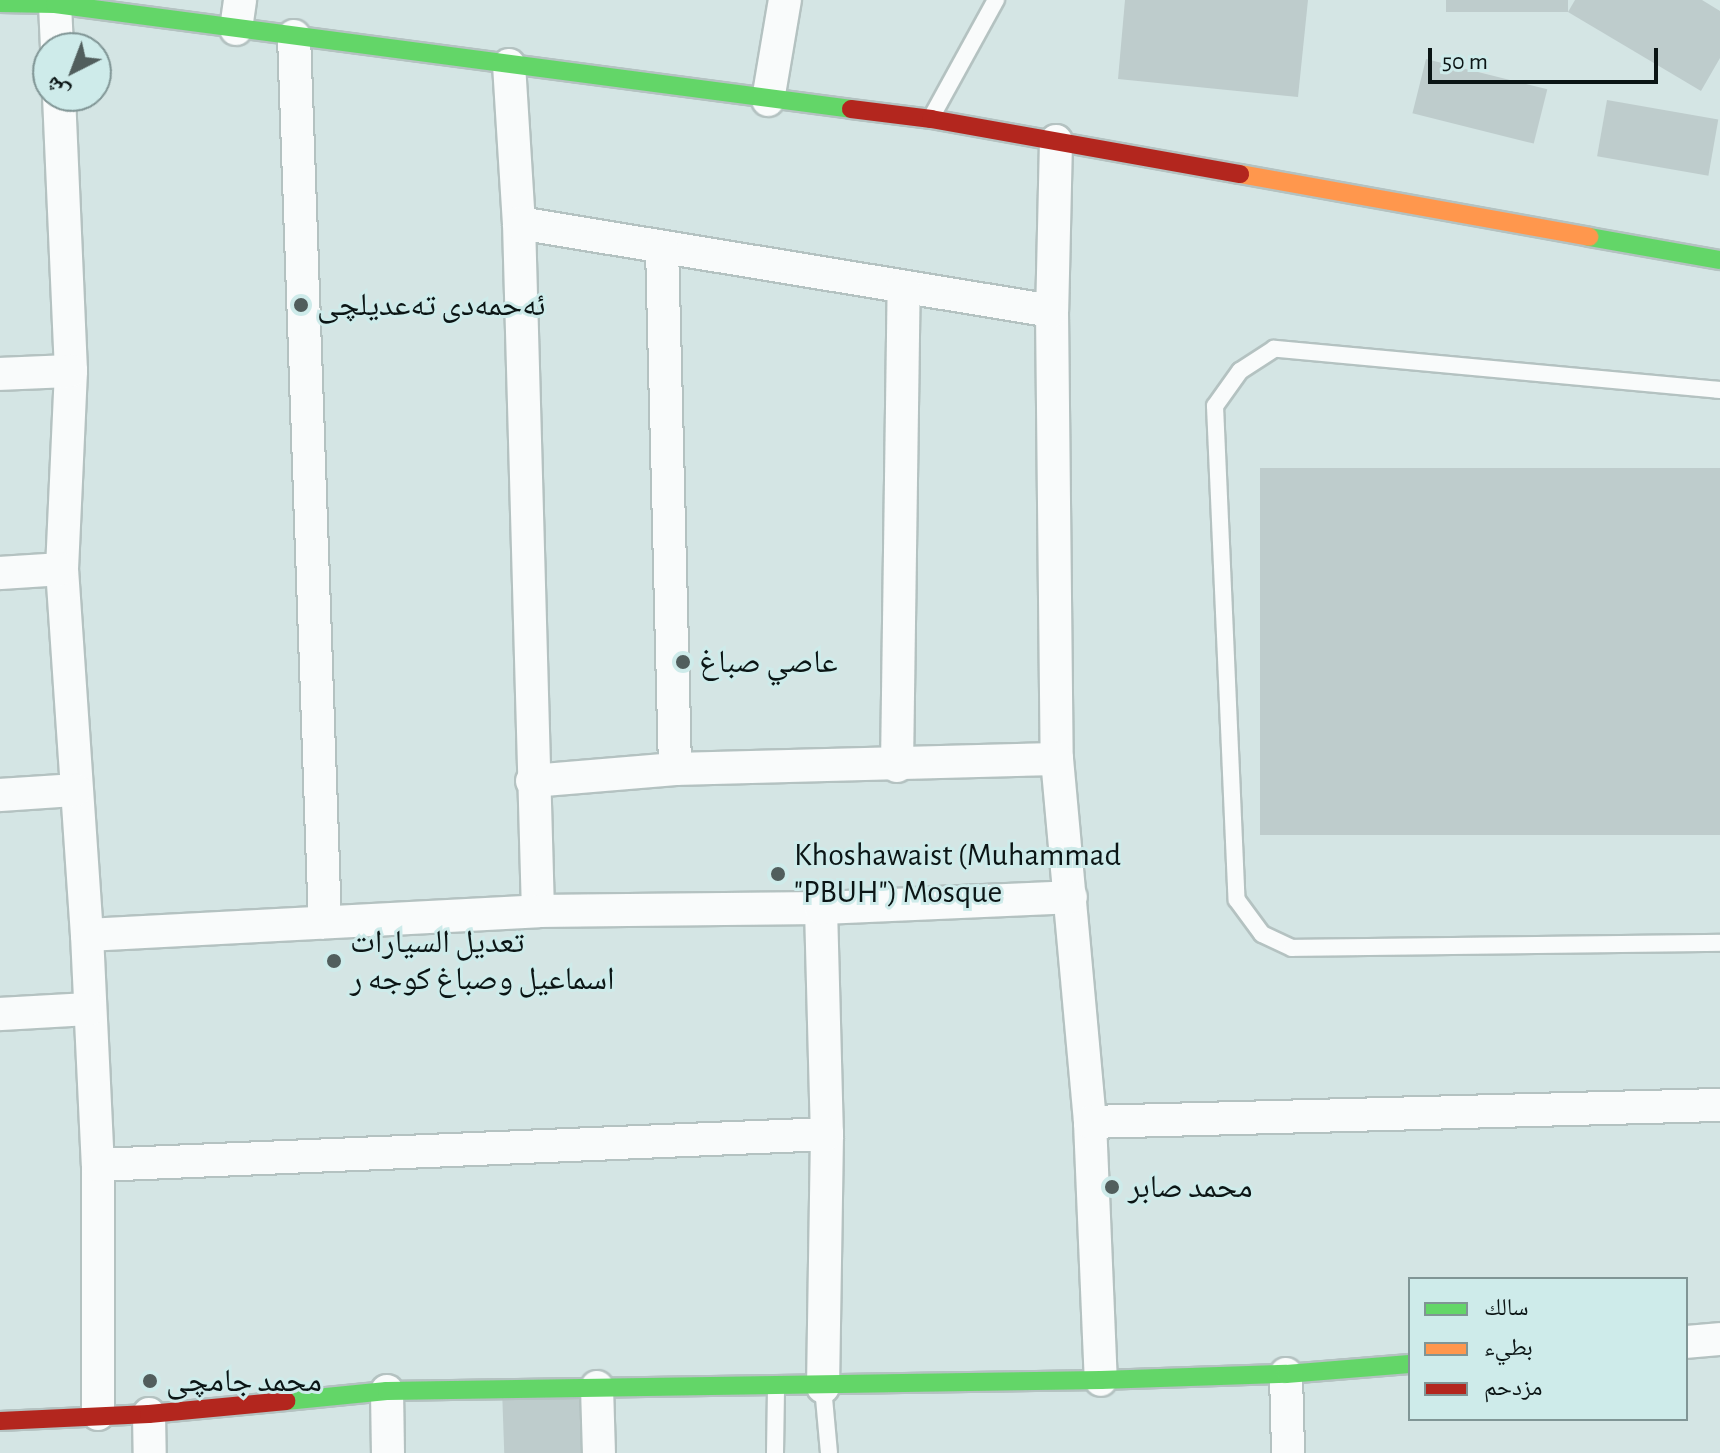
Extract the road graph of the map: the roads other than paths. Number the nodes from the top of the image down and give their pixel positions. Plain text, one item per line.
1 (785, 0) edge
2 (996, 0) edge
3 (22, 2) edge
4 (0, 3) edge
5 (55, 4) junction
6 (238, 14) edge
7 (56, 32) edge
8 (294, 36) junction
9 (509, 65) junction
10 (768, 100) junction
11 (60, 112) edge
12 (931, 119) junction
13 (1056, 141) junction
14 (519, 223) junction
15 (662, 247) junction
16 (1720, 260) edge
17 (904, 287) junction
18 (1052, 311) junction
19 (71, 371) junction
20 (0, 374) edge
21 (1720, 390) edge
22 (62, 569) junction
23 (0, 573) edge
24 (1057, 759) junction
25 (897, 766) junction
26 (675, 769) junction
27 (532, 781) junction
28 (76, 790) junction
29 (0, 795) edge
30 (1071, 897) junction
31 (821, 908) junction
32 (538, 911) junction
33 (325, 922) junction
34 (87, 935) junction
35 (1720, 943) edge
36 (90, 1009) junction
37 (0, 1014) edge
38 (1720, 1105) edge
39 (1090, 1122) junction
40 (827, 1134) junction
41 (98, 1165) junction
42 (1720, 1339) edge
43 (1688, 1342) edge
44 (1408, 1364) edge
45 (1286, 1374) junction
46 (1101, 1380) junction
47 (597, 1387) junction
48 (776, 1387) junction
49 (823, 1387) junction
50 (387, 1391) junction
51 (98, 1414) junction
52 (149, 1414) junction
53 (0, 1421) edge
54 (150, 1453) edge
55 (388, 1453) edge
56 (599, 1453) edge
57 (775, 1453) edge
58 (829, 1453) edge
59 (1288, 1453) edge

1 - 10 street
2 - 12 lane
3 - 4 street
3 - 5 street
5 - 6 street
5 - 7 street
6 - 8 street
8 - 9 street
8 - 33 street
9 - 10 street
9 - 14 street
10 - 12 street
11 - 19 street
12 - 13 street
13 - 16 street
13 - 18 street
14 - 15 street
14 - 27 street
15 - 17 street
15 - 26 street
17 - 18 street
17 - 25 street
18 - 24 street
19 - 20 street
19 - 22 street
21 - 35 lane
22 - 23 street
22 - 28 street
24 - 25 street
24 - 30 street
25 - 26 street
26 - 27 street
27 - 32 street
28 - 29 street
28 - 34 street
30 - 31 street
30 - 39 street
31 - 32 street
31 - 40 street
32 - 33 street
33 - 34 street
34 - 36 street
36 - 37 street
36 - 41 street
38 - 39 street
39 - 46 street
40 - 41 street
40 - 49 street
41 - 51 street
42 - 43 street
44 - 45 street
45 - 46 street
45 - 59 street
46 - 49 street
47 - 48 street
47 - 50 street
47 - 56 street
48 - 49 street
48 - 57 lane
49 - 58 lane
50 - 52 street
50 - 55 street
51 - 52 street
51 - 53 street
52 - 54 street

